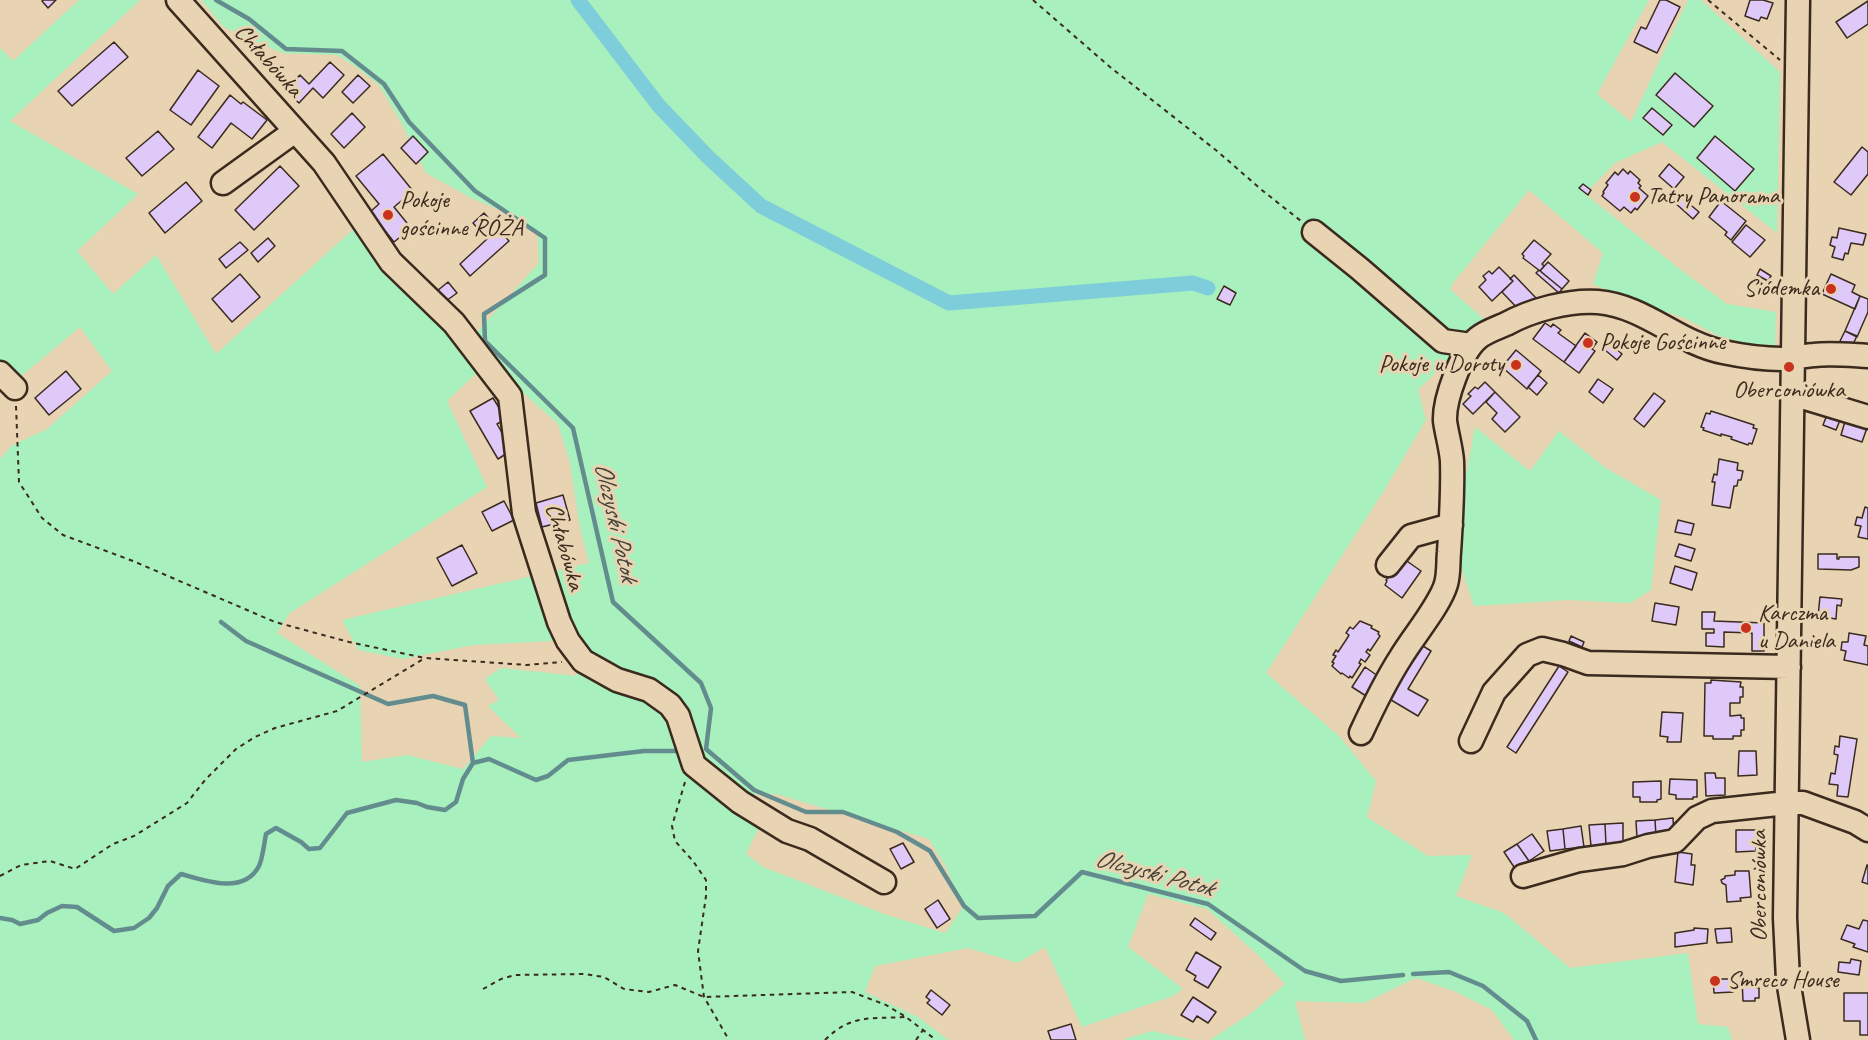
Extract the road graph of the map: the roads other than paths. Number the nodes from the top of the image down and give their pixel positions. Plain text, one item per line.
1 (178, 0) edge
2 (1798, 0) edge
3 (294, 131) junction
4 (223, 183) dead end
5 (1314, 232) road end
6 (1471, 345) junction
7 (1868, 356) edge
8 (1793, 358) junction
9 (1792, 397) junction
10 (1868, 417) edge
11 (1451, 525) junction
12 (1388, 565) dead end
13 (1789, 667) junction
14 (1361, 734) dead end
15 (1471, 741) dead end
16 (1787, 803) junction
17 (1868, 830) edge
18 (1523, 876) dead end
19 (884, 882) dead end
20 (1798, 1040) edge

1 - 3 street, Chłabówka
2 - 8 street, Oberconiówka
3 - 4 street, Chłabówka
3 - 19 street, Chłabówka
5 - 6 street
6 - 8 street
6 - 11 street
7 - 8 street
8 - 9 street, Oberconiówka
9 - 10 street
9 - 13 street, Oberconiówka
11 - 12 street
11 - 14 street
13 - 15 street
13 - 16 street, Oberconiówka
16 - 17 street, Oberconiówka
16 - 18 street
16 - 20 street, Oberconiówka

